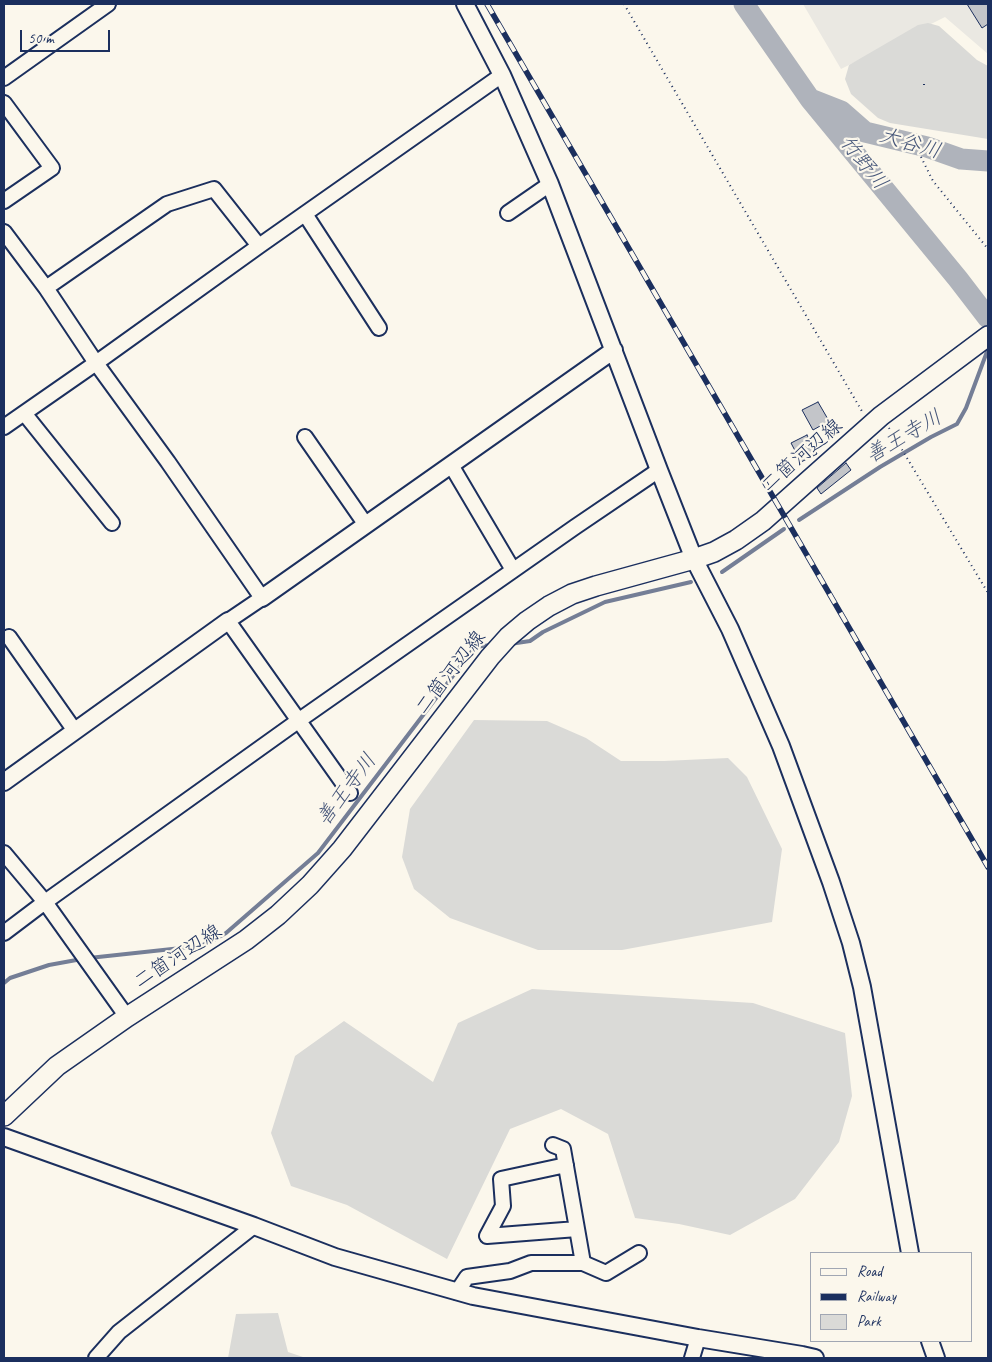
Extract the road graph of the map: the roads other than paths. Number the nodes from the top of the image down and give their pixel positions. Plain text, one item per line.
1 (108, 4) edge
2 (465, 4) edge
3 (502, 75) junction
4 (4, 78) edge
5 (4, 102) edge
6 (550, 184) junction
7 (4, 201) edge
8 (508, 213) dead end
9 (305, 214) junction
10 (4, 232) edge
11 (259, 246) junction
12 (46, 288) junction
13 (379, 328) dead end
14 (988, 336) edge
15 (614, 350) junction
16 (96, 363) junction
17 (24, 413) junction
18 (4, 428) edge
19 (305, 437) dead end
20 (451, 465) junction
21 (659, 470) junction
22 (112, 523) dead end
23 (366, 525) junction
24 (694, 559) junction
25 (514, 570) junction
26 (262, 598) junction
27 (228, 621) junction
28 (9, 637) dead end
29 (298, 721) junction
30 (75, 732) junction
31 (4, 782) edge
32 (350, 793) dead end
33 (4, 853) edge
34 (45, 902) junction
35 (4, 933) edge
36 (127, 1017) junction
37 (4, 1116) edge
38 (4, 1137) edge
39 (553, 1145) dead end
40 (566, 1165) junction
41 (254, 1226) junction
42 (576, 1229) junction
43 (910, 1252) edge
44 (639, 1253) dead end
45 (582, 1264) junction
46 (457, 1292) junction
47 (698, 1338) junction
48 (930, 1342) edge
49 (96, 1358) edge
50 (692, 1358) edge
51 (815, 1358) edge
52 (936, 1358) edge

1 - 4 street
2 - 3 street
3 - 6 street
3 - 9 street
5 - 7 street
6 - 8 street
6 - 15 street
9 - 11 street
9 - 13 street
10 - 12 street
11 - 12 street
11 - 16 street
12 - 16 street
14 - 24 main road, 二箇河辺線
15 - 20 street
15 - 21 street
16 - 17 street
16 - 26 street
17 - 18 street
17 - 22 street
19 - 23 street
20 - 23 street
20 - 25 street
21 - 24 street
21 - 25 street
23 - 26 street
24 - 36 main road, 二箇河辺線
24 - 43 street
25 - 29 street
26 - 27 street
27 - 29 street
27 - 30 street
28 - 30 street
29 - 32 street
29 - 34 street
30 - 31 street
33 - 34 street
34 - 35 street
34 - 36 street
36 - 37 main road, 二箇河辺線
38 - 41 street
39 - 40 street
40 - 42 street
40 - 42 street
41 - 46 street
41 - 49 street
42 - 45 street
44 - 45 street
45 - 46 street
46 - 47 street
47 - 50 street
47 - 51 street
48 - 52 street

